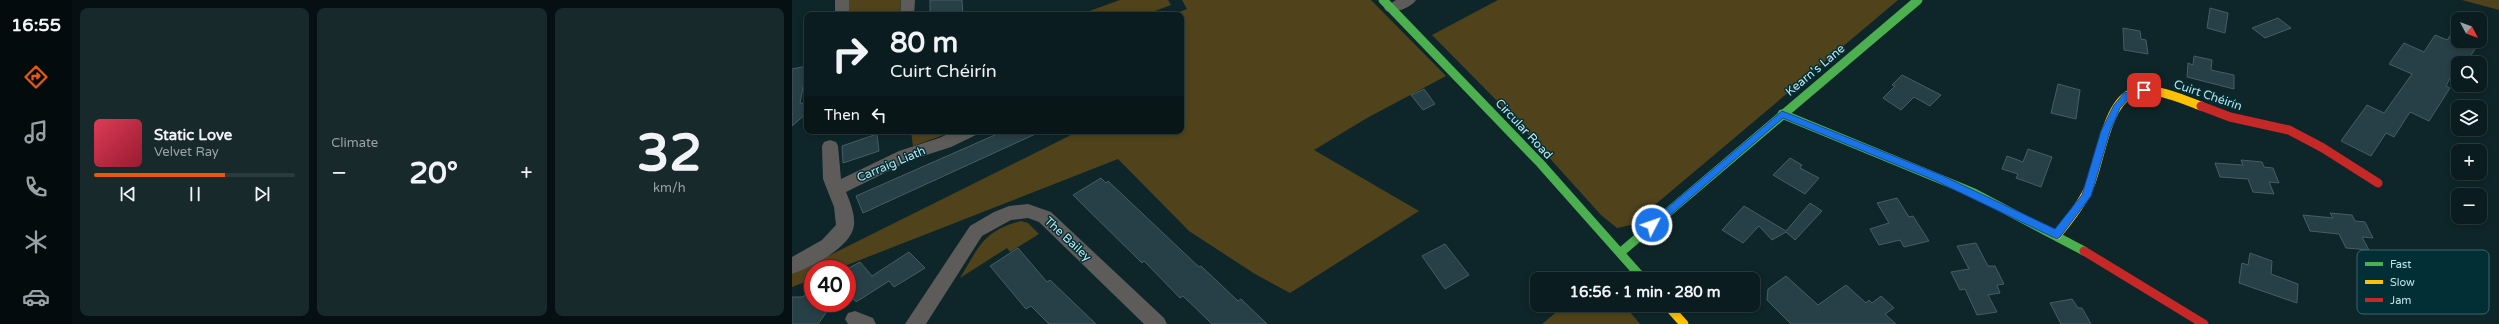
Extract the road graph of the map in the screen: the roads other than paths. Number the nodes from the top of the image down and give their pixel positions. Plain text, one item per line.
1 (842, 0) edge
2 (908, 0) edge
3 (1408, 0) edge
4 (1918, 0) edge
5 (1387, 4) edge
6 (842, 12) edge
7 (907, 12) edge
8 (1782, 114) junction
9 (963, 134) edge
10 (830, 146) dead end
11 (2378, 183) dead end
12 (836, 189) junction
13 (2057, 235) junction
14 (1620, 253) junction
15 (792, 266) edge
16 (1638, 272) edge
17 (1673, 312) edge
18 (915, 324) edge
19 (1157, 324) edge
20 (1684, 324) edge
21 (2204, 324) edge

1 - 6 street
2 - 7 street
3 - 5 street
4 - 8 street, Kearn's Lane
5 - 14 street, Circular Road
8 - 13 street
8 - 14 street, Kearn's Lane
9 - 12 street, Carraig Liath
10 - 12 street
11 - 13 street, Cuirt Chéirín
12 - 15 street
13 - 21 street
14 - 16 street, Circular Road
17 - 20 street
18 - 19 street, The Bailey

